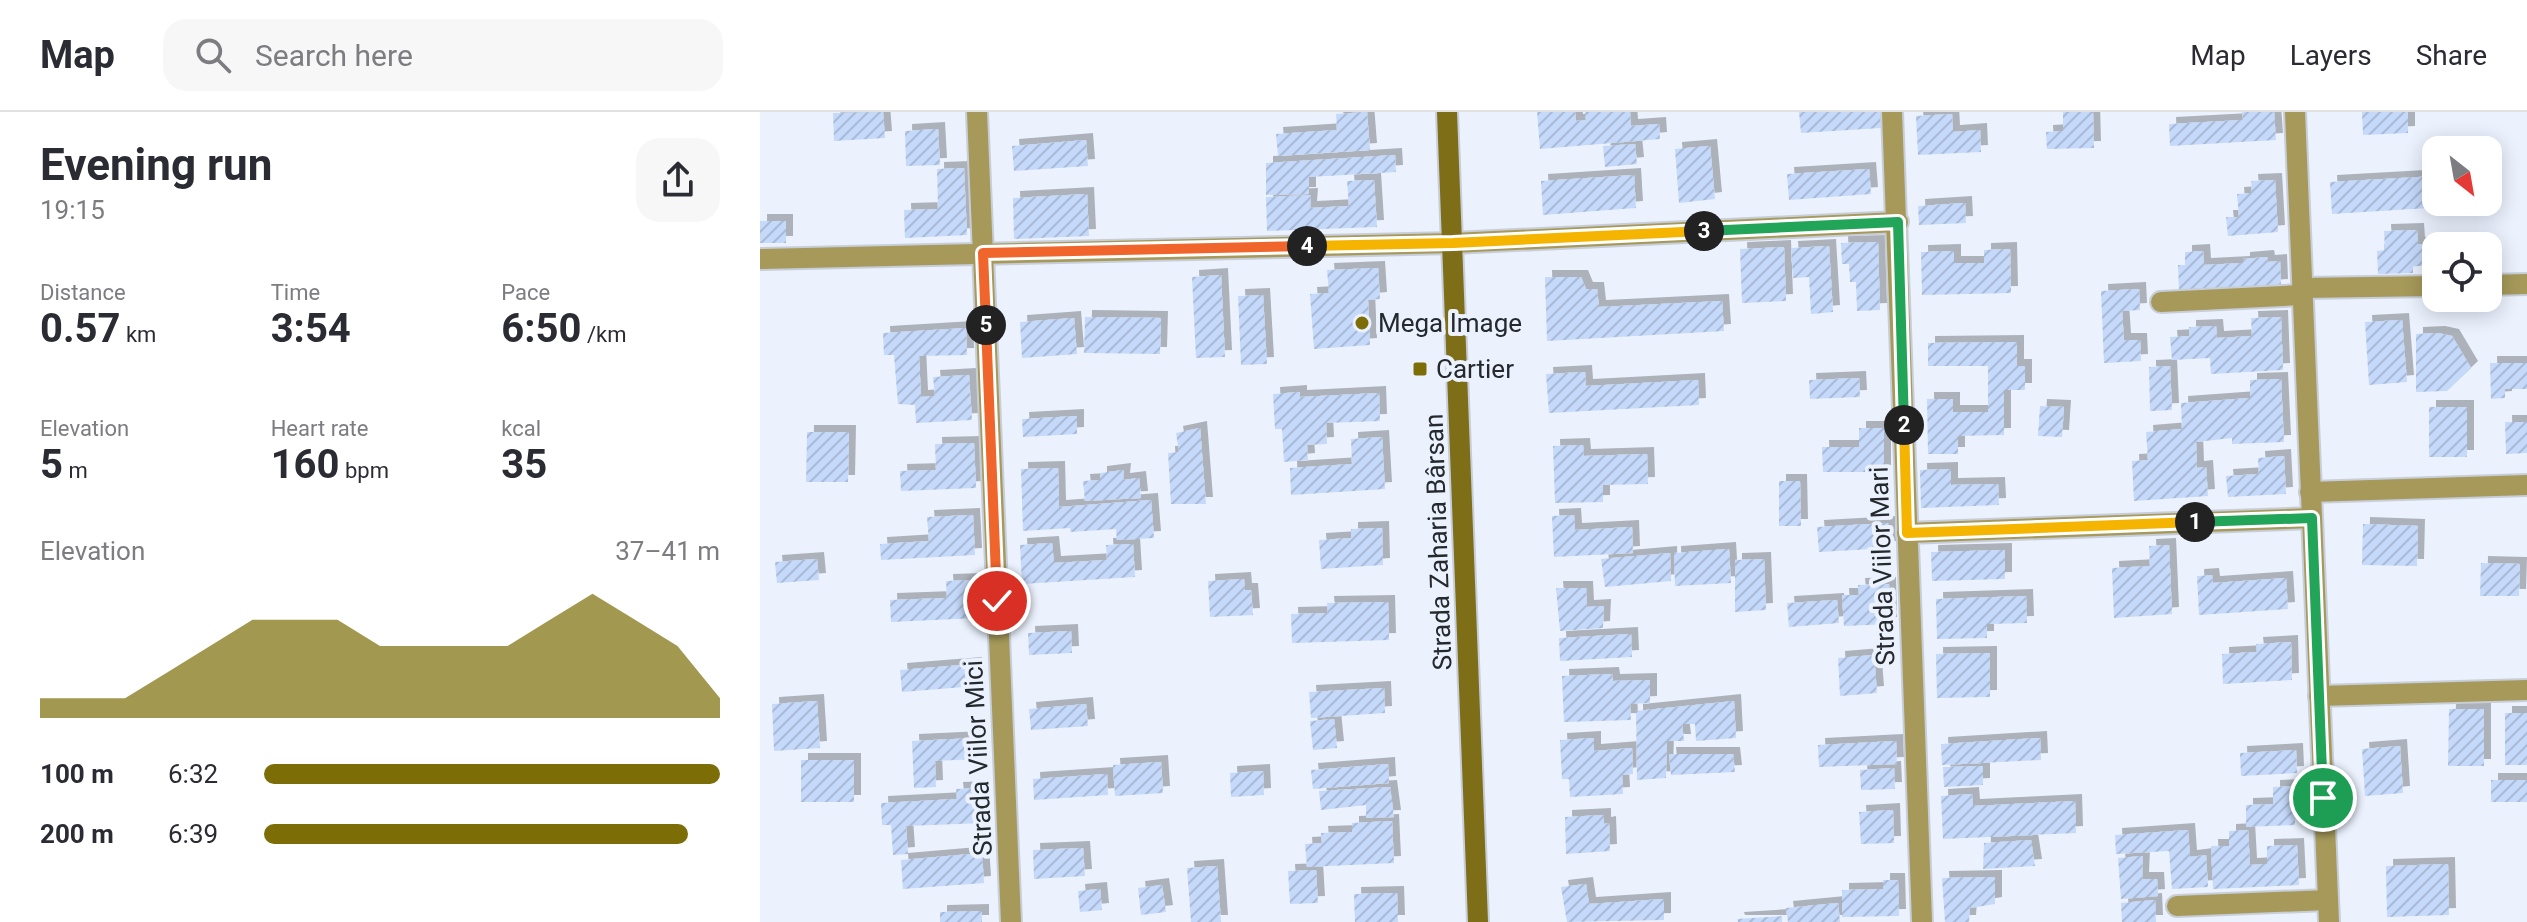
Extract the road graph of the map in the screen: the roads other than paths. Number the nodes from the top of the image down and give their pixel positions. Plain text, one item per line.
1 (977, 112) edge
2 (1447, 112) edge
3 (1892, 112) edge
4 (2295, 112) edge
5 (1898, 222) junction
6 (1453, 243) junction
7 (983, 253) junction
8 (760, 259) edge
9 (2527, 284) edge
10 (2502, 285) edge
11 (2422, 287) edge
12 (2302, 292) junction
13 (2161, 302) dead end
14 (2527, 485) edge
15 (2310, 492) junction
16 (2312, 518) junction
17 (1907, 533) junction
18 (2527, 690) edge
19 (2319, 696) junction
20 (2328, 900) junction
21 (2177, 906) dead end
22 (1011, 922) edge
23 (1478, 922) edge
24 (1922, 922) edge
25 (2329, 922) edge

1 - 7 street, Strada Viilor Mici
2 - 6 main road, Strada Zaharia Bârsan
3 - 5 street, Strada Viilor Mari
4 - 12 street
5 - 6 street
5 - 17 street, Strada Viilor Mari
6 - 7 street
6 - 23 main road, Strada Zaharia Bârsan
7 - 8 street
7 - 22 street, Strada Viilor Mici
9 - 10 street
11 - 12 street
12 - 13 street
12 - 15 street
14 - 15 street
15 - 16 street
16 - 17 street
16 - 19 street
17 - 24 street, Strada Viilor Mari
18 - 19 street
19 - 20 street
20 - 21 street
20 - 25 street

